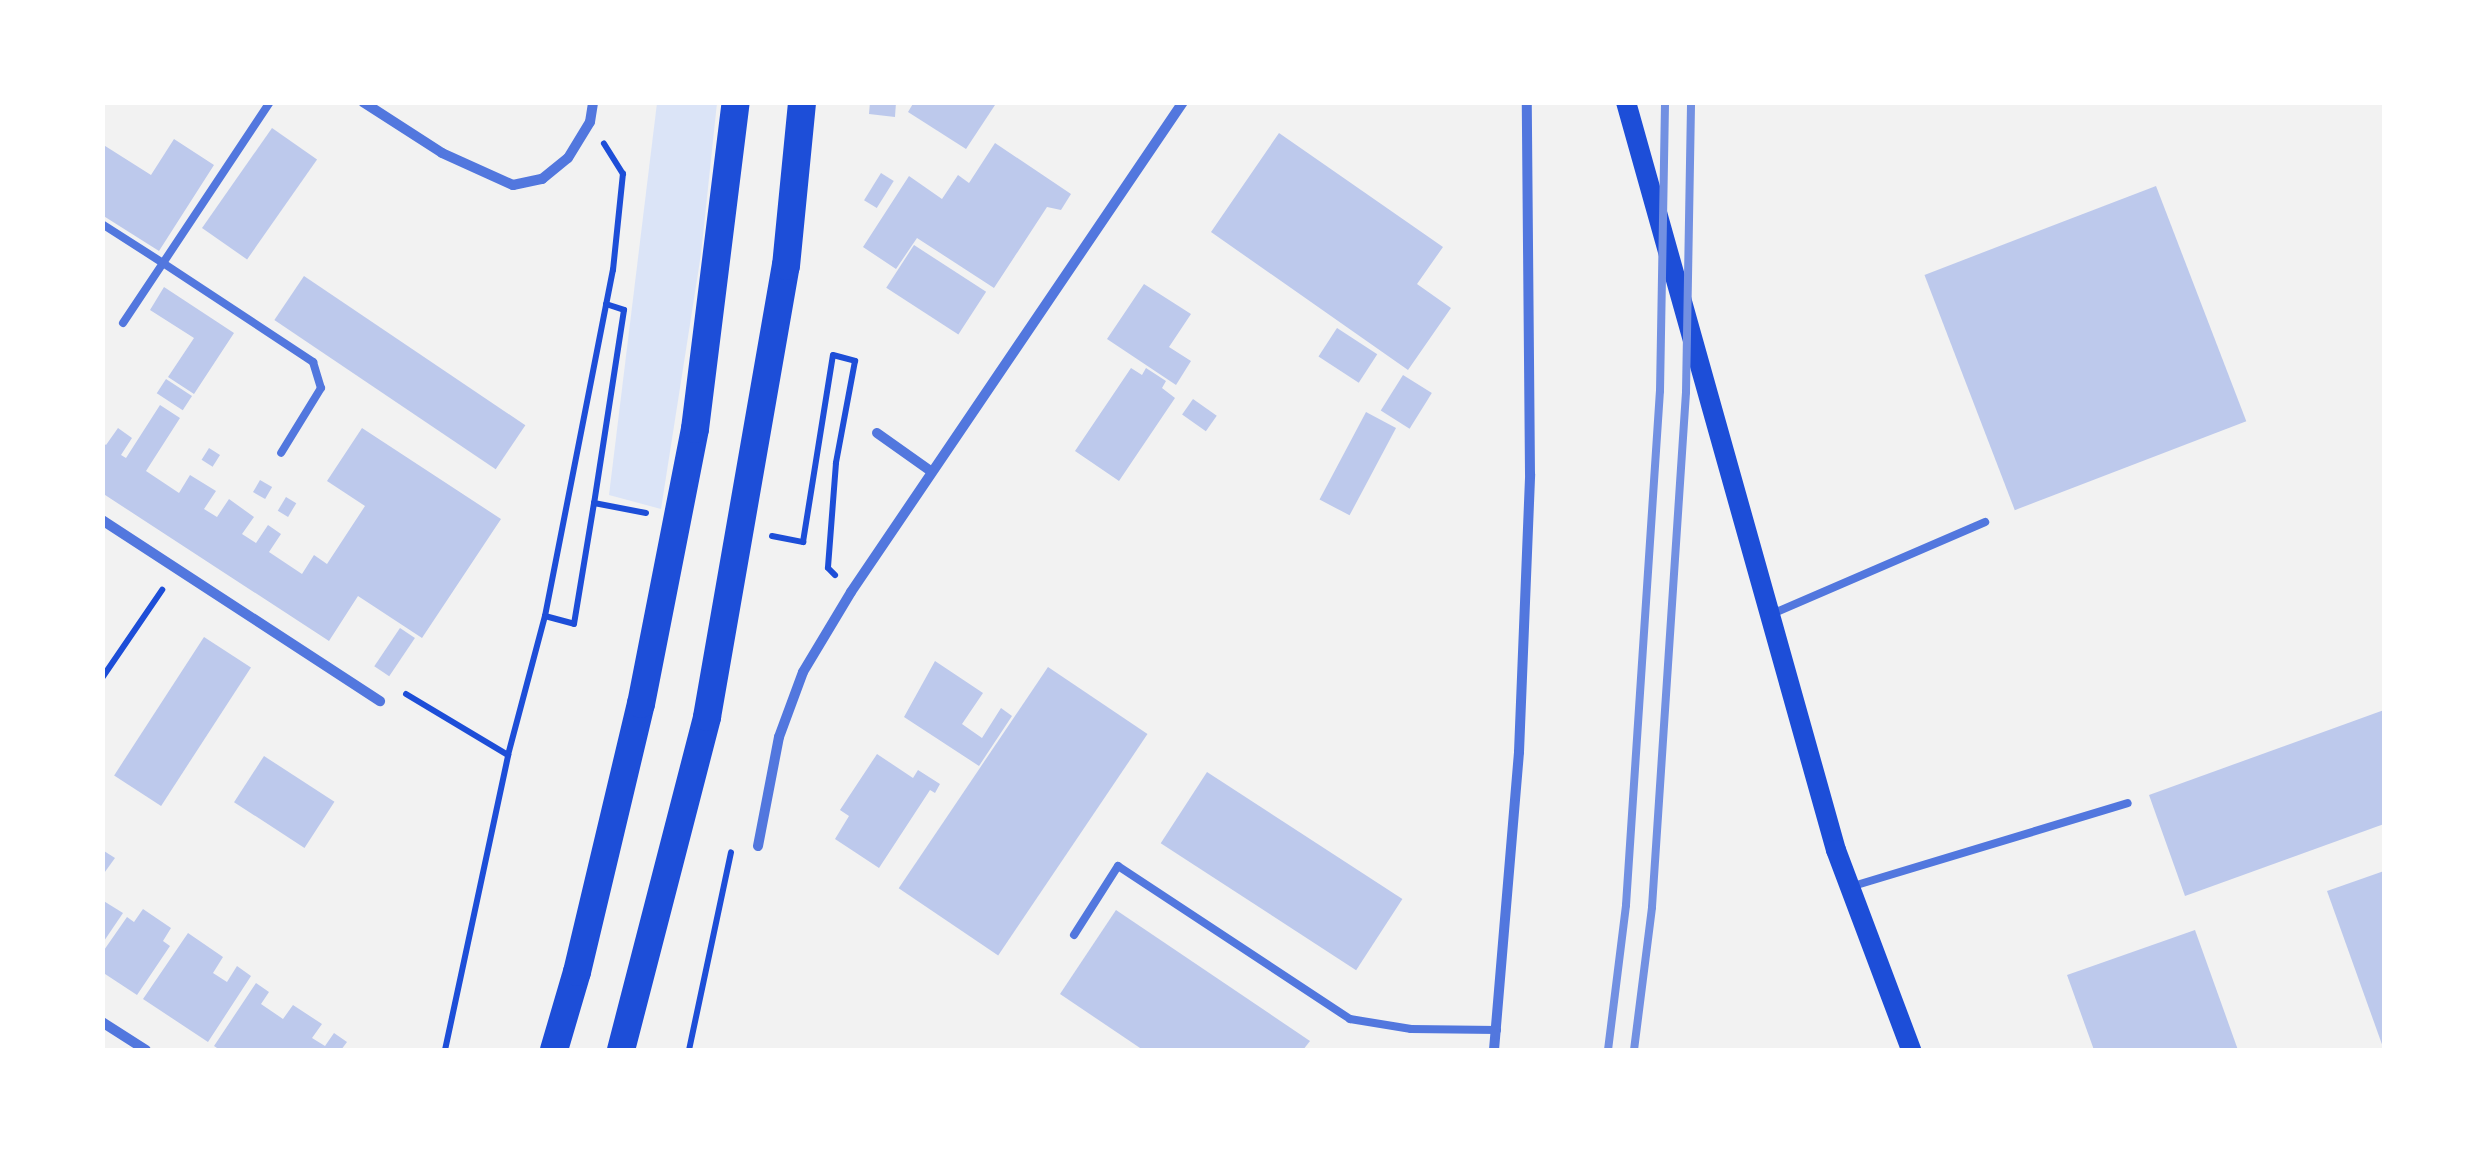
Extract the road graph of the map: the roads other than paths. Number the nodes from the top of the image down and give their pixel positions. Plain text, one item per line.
1 (270, 102) edge
2 (364, 102) edge
3 (592, 102) edge
4 (736, 102) edge
5 (802, 102) edge
6 (1183, 102) edge
7 (1527, 102) edge
8 (1626, 102) edge
9 (102, 224) edge
10 (163, 263) junction
11 (123, 322) dead end
12 (878, 433) dead end
13 (281, 454) dead end
14 (932, 472) junction
15 (102, 520) edge
16 (1986, 522) dead end
17 (1770, 615) junction
18 (380, 702) road end
19 (2128, 803) dead end
20 (758, 846) dead end
21 (1850, 887) junction
22 (1074, 934) dead end
23 (102, 1022) edge
24 (1497, 1030) junction
25 (146, 1050) edge
26 (554, 1050) edge
27 (621, 1050) edge
28 (1494, 1050) edge
29 (1910, 1050) edge

1 - 10 lane
2 - 3 street
4 - 26 highway
5 - 27 highway
6 - 14 street
7 - 24 street
8 - 17 main road
9 - 10 lane
10 - 11 lane
10 - 13 lane
12 - 14 street
14 - 20 street
15 - 18 street
16 - 17 lane
17 - 21 main road
19 - 21 lane
21 - 29 main road
22 - 24 lane
23 - 25 street
24 - 28 street

